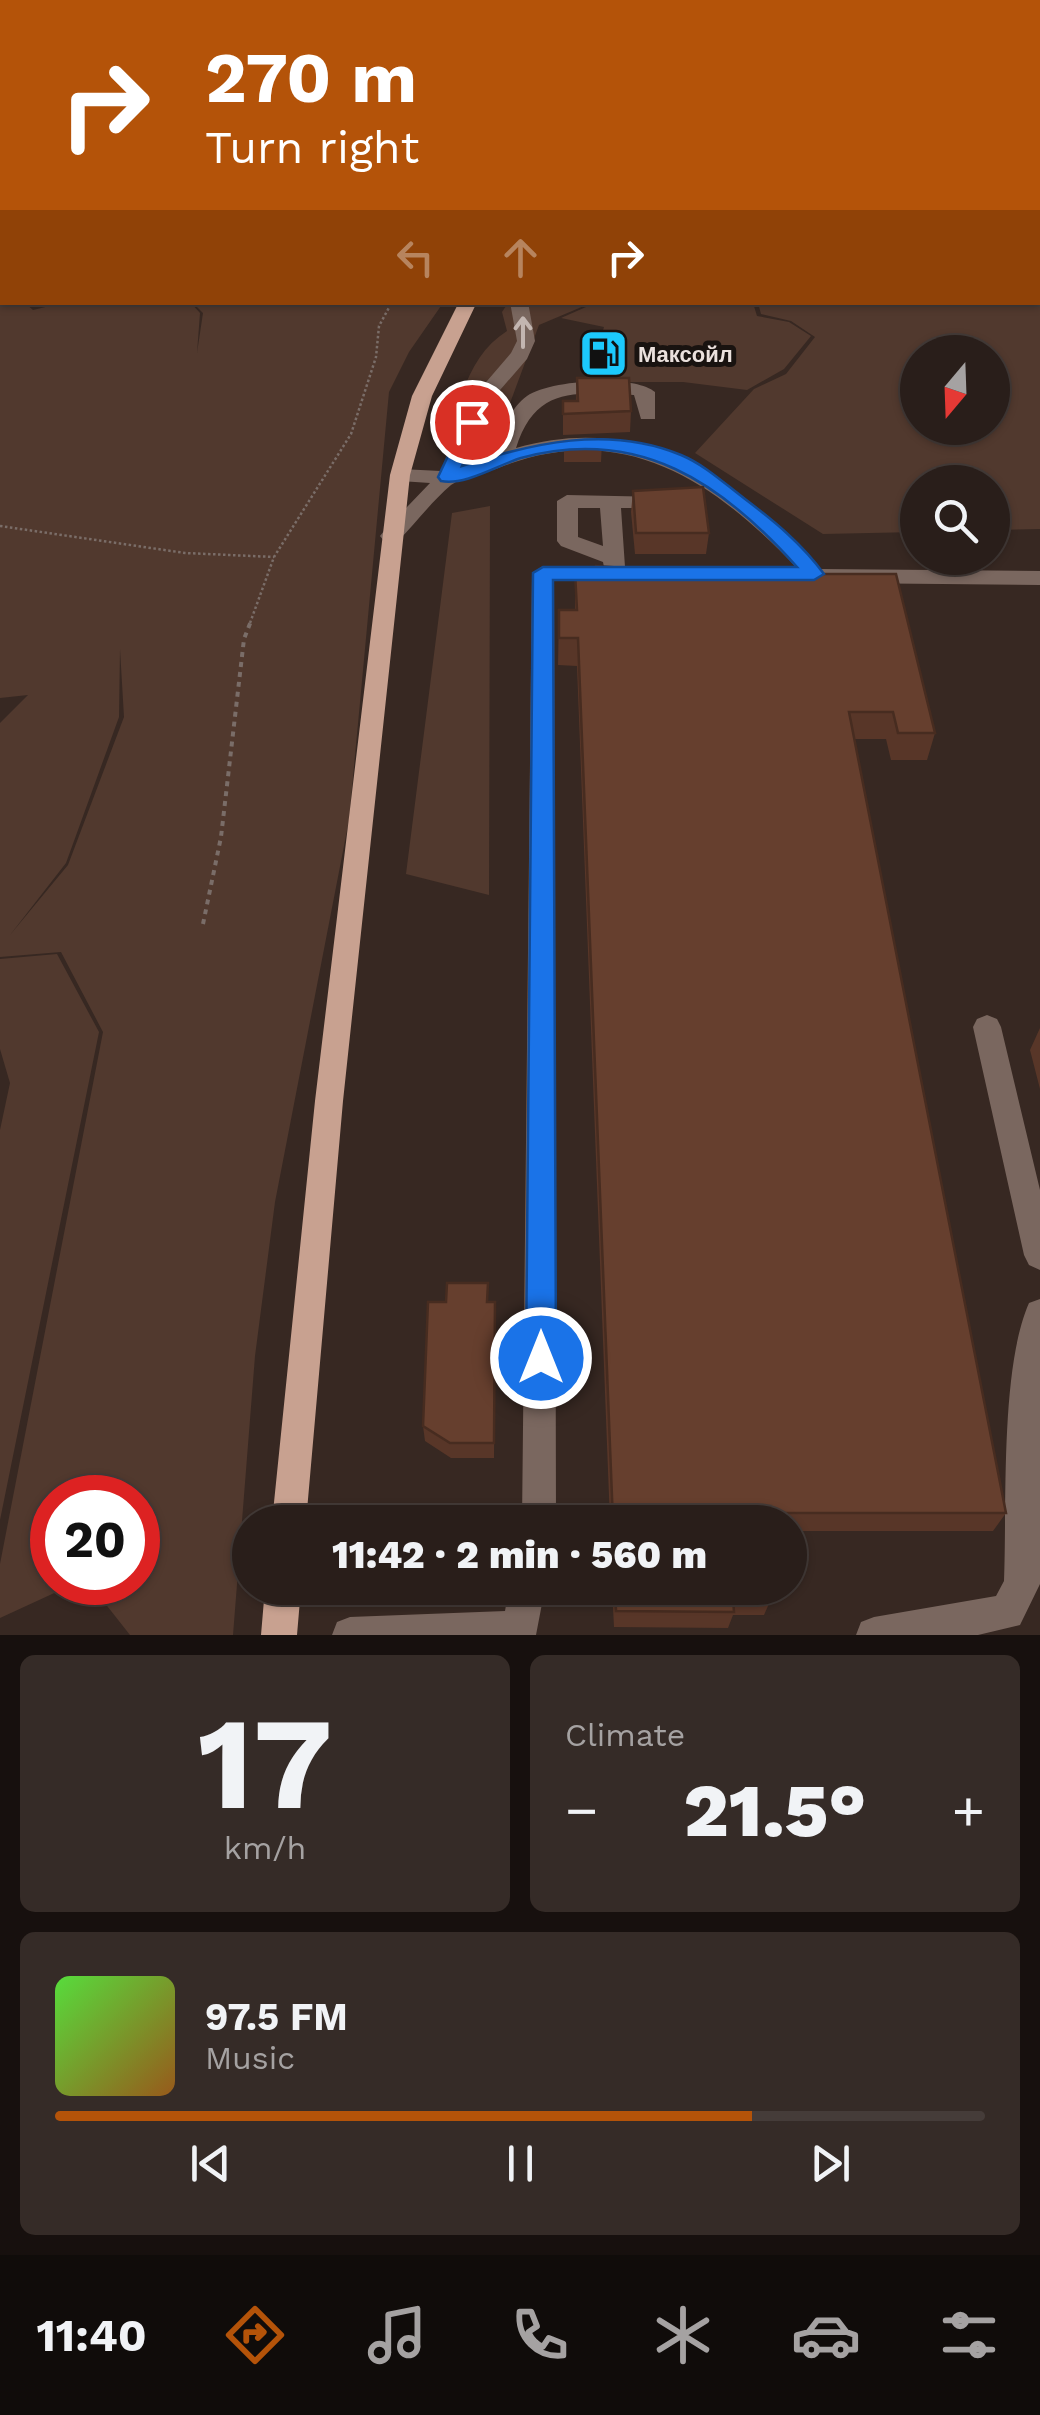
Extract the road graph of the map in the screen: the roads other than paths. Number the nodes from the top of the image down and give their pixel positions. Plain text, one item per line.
1 (467, 305) edge
2 (519, 305) edge
3 (648, 414) dead end
4 (502, 460) junction
5 (400, 475) junction
6 (448, 477) junction
7 (610, 501) junction
8 (656, 502) edge
9 (392, 536) junction
10 (614, 566) junction
11 (814, 574) junction
12 (1040, 578) edge
13 (987, 1027) dead end
14 (1040, 1255) edge
15 (1040, 1314) edge
16 (291, 1505) edge
17 (539, 1505) edge
18 (282, 1605) edge
19 (528, 1605) edge
20 (529, 1632) edge
21 (279, 1635) edge
22 (350, 1635) edge
23 (874, 1635) edge

1 - 5 main road
6 -> 2 lane
3 - 4 lane
4 - 6 lane
4 - 11 lane
5 - 6 lane
5 - 9 main road
6 - 9 lane
7 - 8 lane
7 - 10 lane
7 - 10 lane
9 - 16 main road
10 - 11 lane
10 - 17 lane
11 - 12 lane
13 - 14 lane
15 - 23 lane
18 - 21 main road
19 - 20 lane
20 - 22 lane

